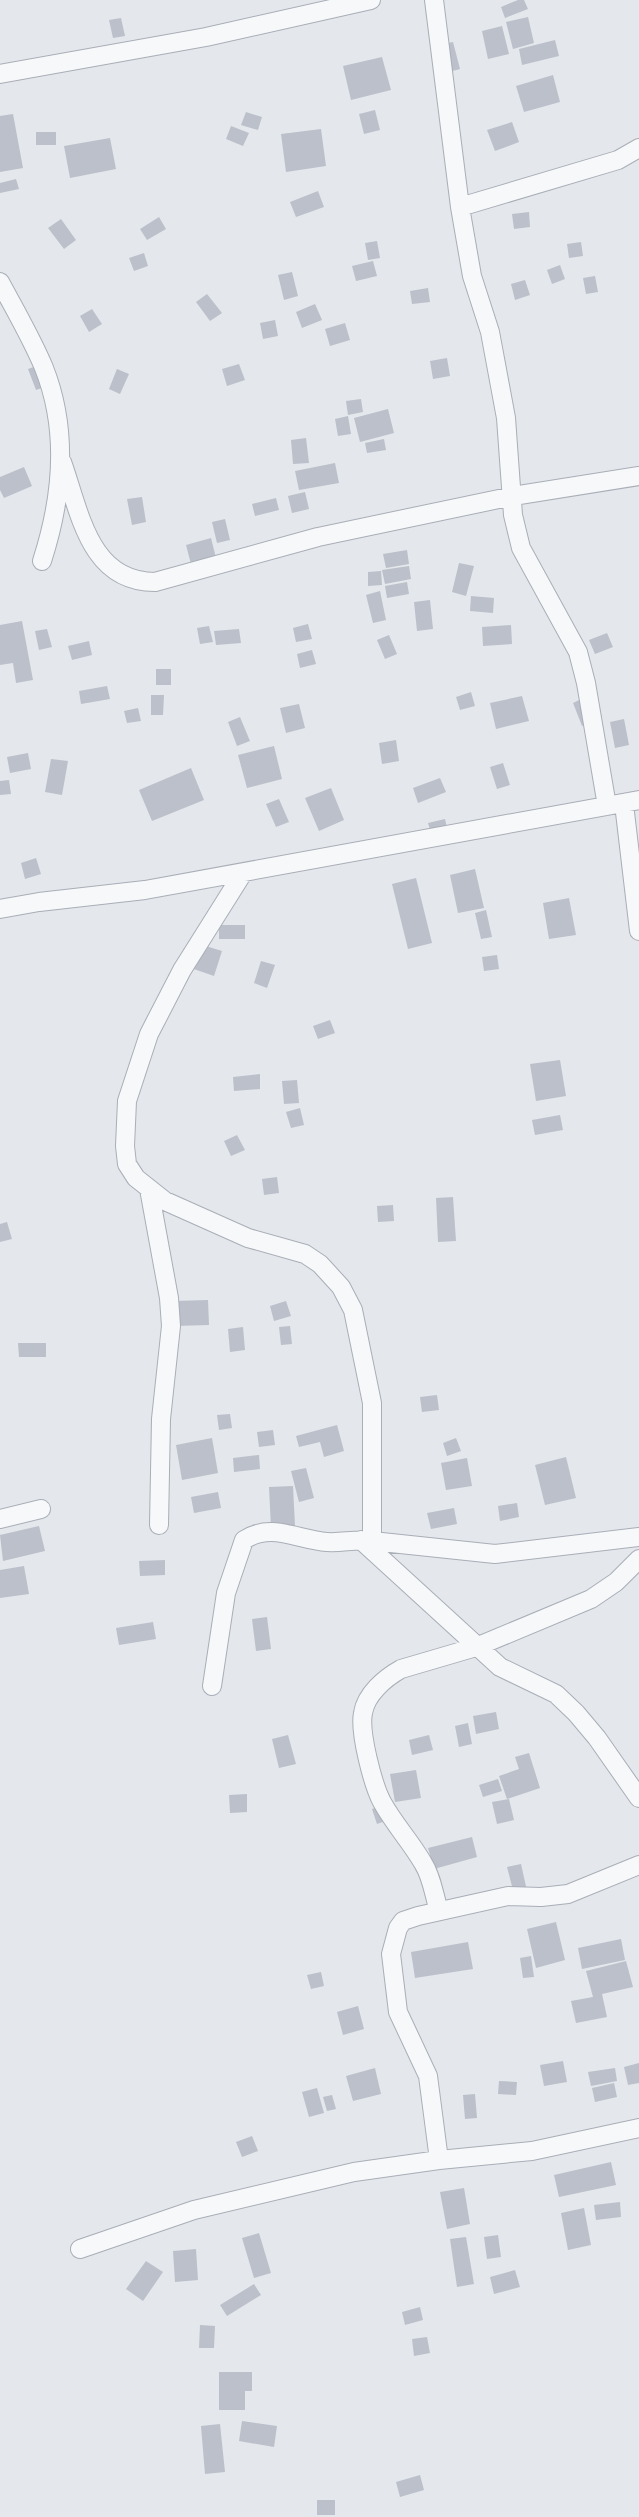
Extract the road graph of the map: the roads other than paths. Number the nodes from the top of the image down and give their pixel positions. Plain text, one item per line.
1 (371, 0) edge
2 (434, 0) edge
3 (0, 74) edge
4 (639, 148) edge
5 (460, 207) junction
6 (0, 282) edge
7 (62, 462) junction
8 (639, 476) edge
9 (513, 496) junction
10 (42, 561) dead end
11 (623, 803) edge
12 (243, 873) junction
13 (0, 909) edge
14 (639, 930) edge
15 (149, 1190) junction
16 (41, 1509) dead end
17 (0, 1518) edge
18 (159, 1525) dead end
19 (639, 1538) edge
20 (367, 1540) junction
21 (639, 1559) edge
22 (476, 1647) junction
23 (212, 1686) dead end
24 (639, 1798) edge
25 (639, 1865) edge
26 (439, 1911) junction
27 (639, 2128) edge
28 (438, 2160) junction
29 (80, 2249) dead end

1 - 3 street
2 - 5 street
4 - 5 street
5 - 9 street
6 - 7 street
7 - 9 street
7 - 10 street
8 - 9 street
9 - 11 street
11 - 12 street
11 - 14 street
12 - 13 street
12 - 15 street
15 - 18 street
15 - 20 street
16 - 17 street
19 - 20 street
20 - 22 street
20 - 23 street
21 - 22 street
22 - 24 street
22 - 26 street
25 - 26 street
26 - 28 street
27 - 28 street
28 - 29 street

